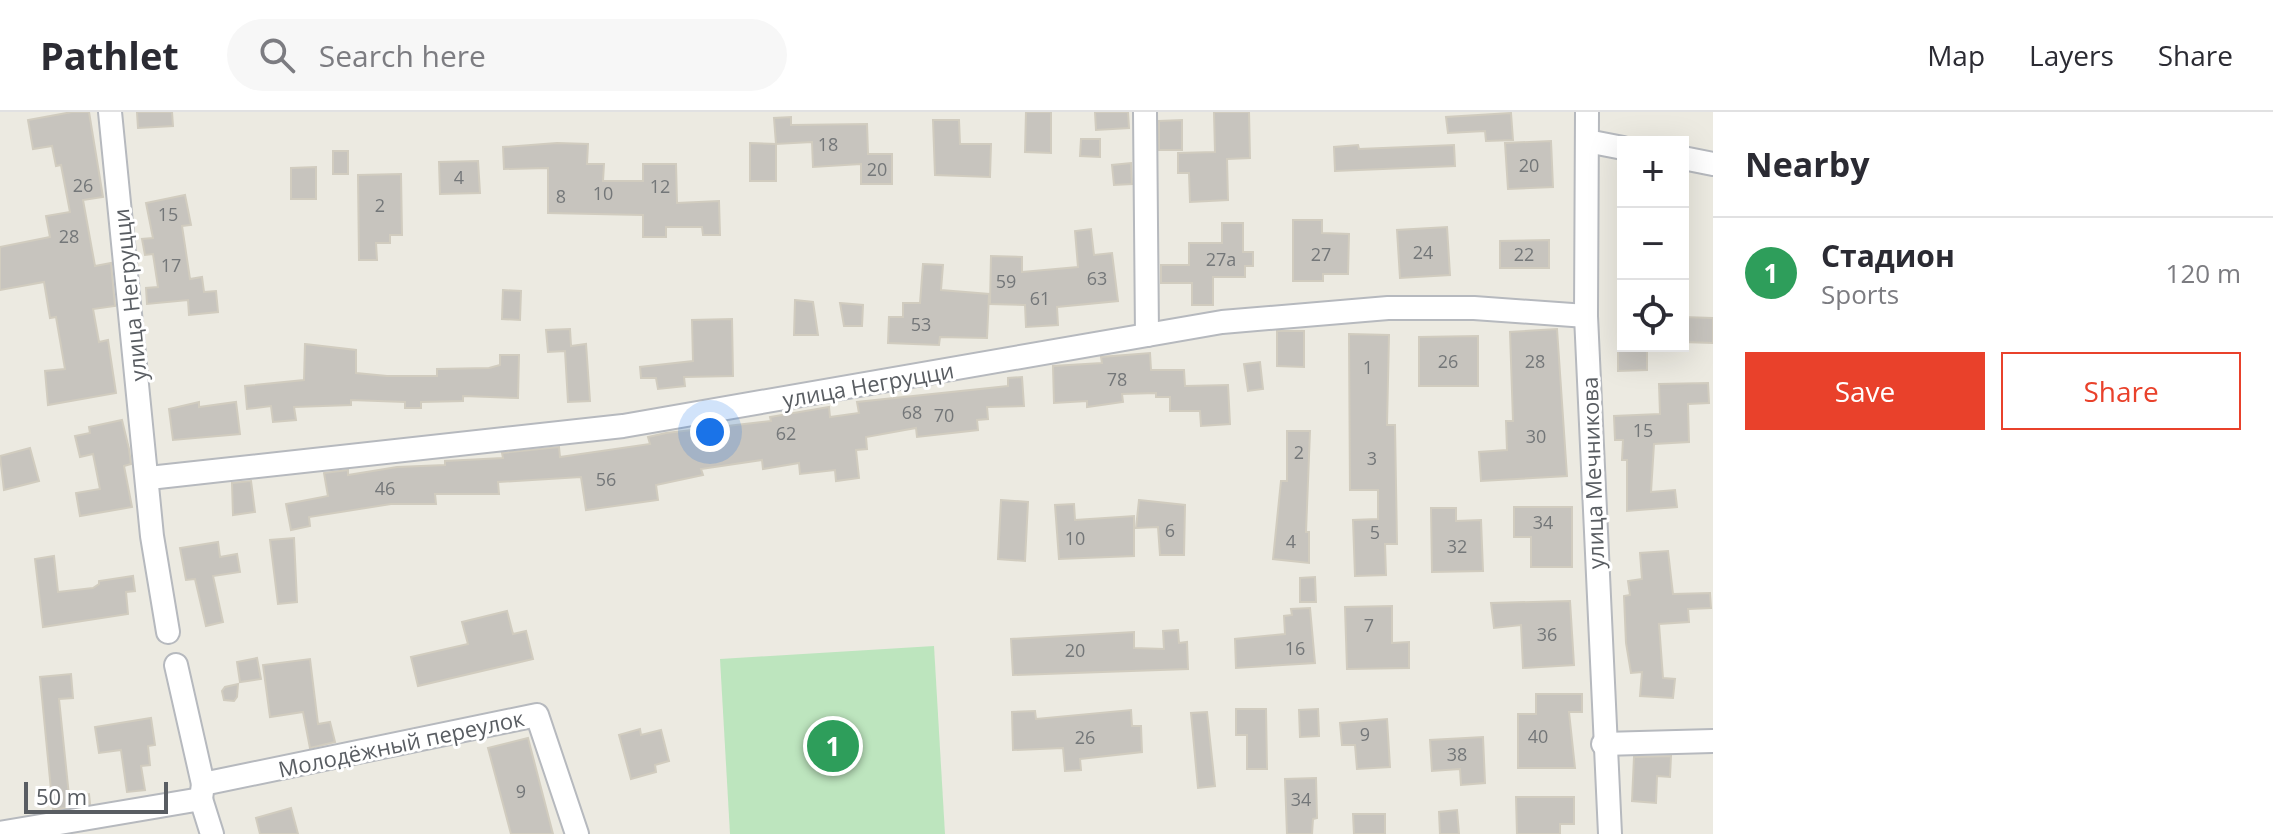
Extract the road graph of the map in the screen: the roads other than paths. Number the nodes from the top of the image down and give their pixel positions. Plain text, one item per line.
1 (110, 112) edge
2 (1145, 112) edge
3 (1587, 112) edge
4 (1587, 141) junction
5 (1617, 147) edge
6 (1689, 159) edge
7 (1713, 164) edge
8 (1586, 316) junction
9 (1147, 335) junction
10 (149, 478) junction
11 (168, 632) dead end
12 (176, 665) dead end
13 (1713, 741) edge
14 (1603, 744) junction
15 (202, 791) junction
16 (0, 833) edge
17 (212, 834) edge
18 (577, 834) edge
19 (1610, 834) edge

1 - 10 street, улица Негруцци
2 - 9 street
3 - 4 street, улица Мечникова
4 - 5 street
4 - 8 street, улица Мечникова
6 - 7 street
8 - 9 street, улица Негруцци
8 - 14 street, улица Мечникова
9 - 10 street, улица Негруцци
10 - 11 street, улица Негруцци
12 - 15 street
13 - 14 street
14 - 19 street, улица Мечникова
15 - 16 street, Молодёжный переулок
15 - 17 street
15 - 18 street, Молодёжный переулок

